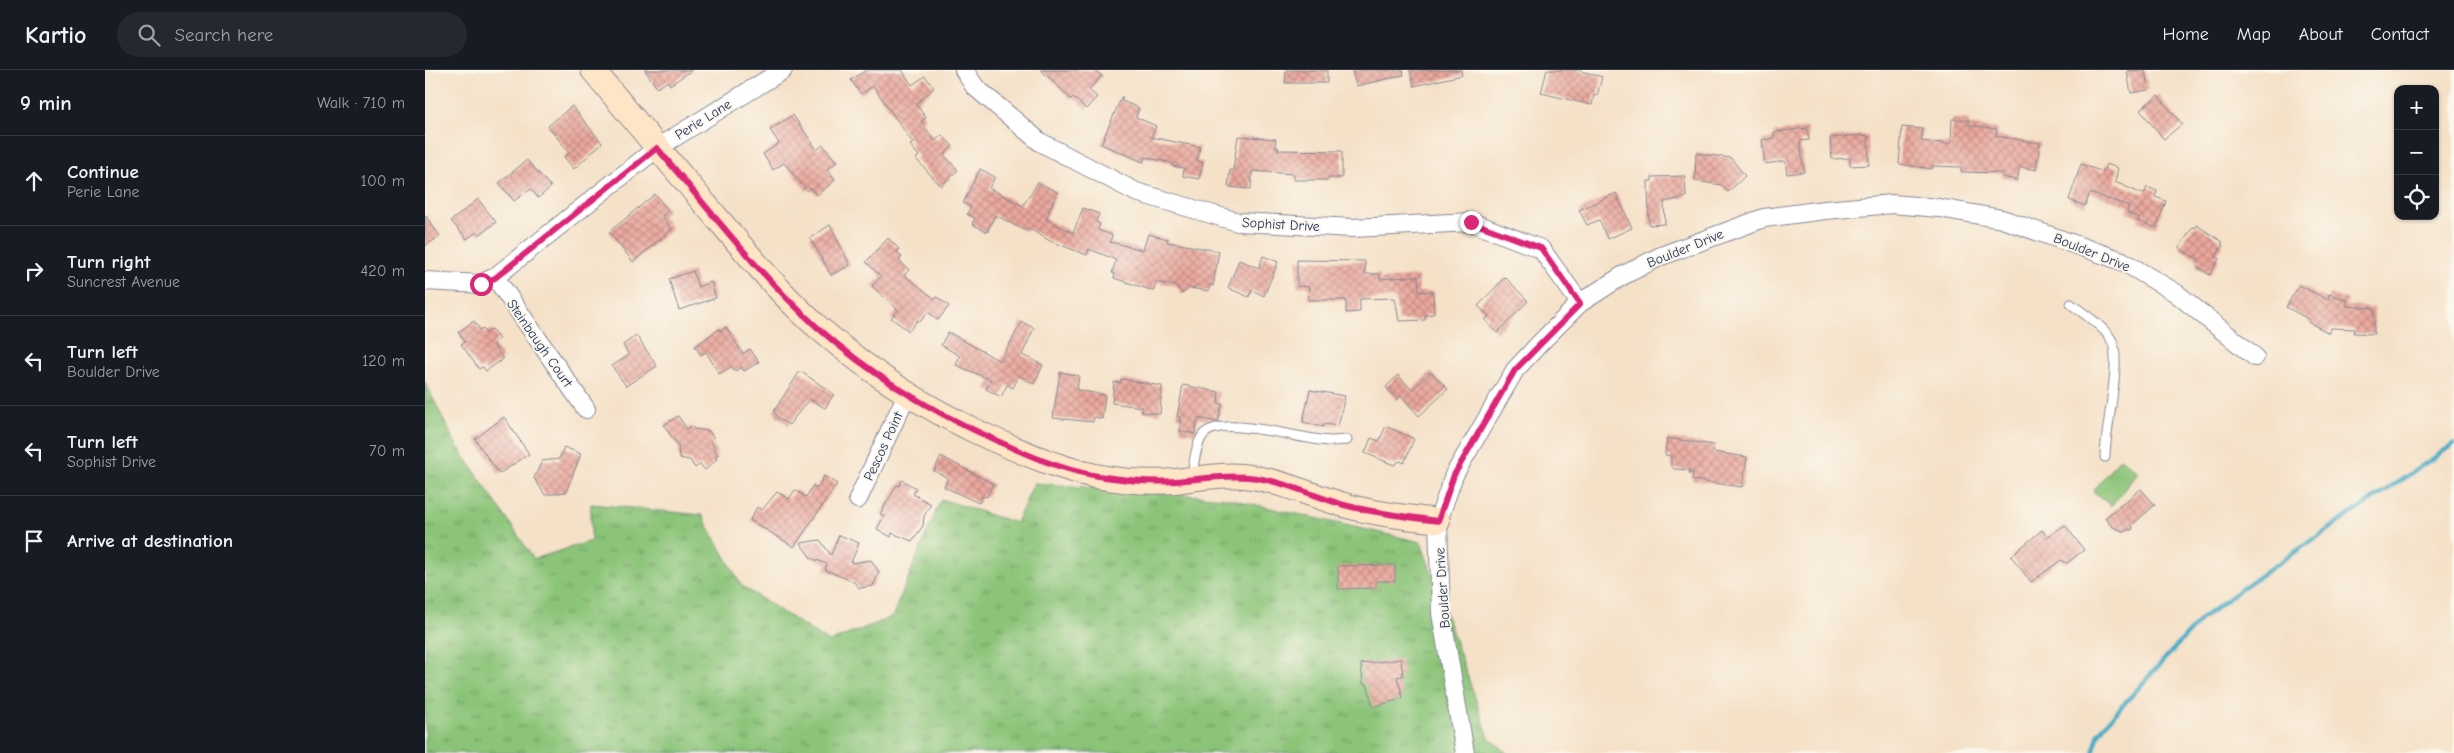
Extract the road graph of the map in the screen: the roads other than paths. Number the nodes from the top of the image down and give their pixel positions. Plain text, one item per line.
1 (593, 70) edge
2 (783, 70) edge
3 (964, 70) edge
4 (657, 148) junction
5 (495, 278) junction
6 (425, 281) edge
7 (1580, 304) junction
8 (2071, 304) dead end
9 (2255, 358) dead end
10 (907, 394) junction
11 (586, 409) dead end
12 (1347, 440) dead end
13 (2105, 456) dead end
14 (1191, 479) junction
15 (858, 499) dead end
16 (1438, 521) junction
17 (1465, 753) edge

1 - 4 street
2 - 4 street, Perie Lane
3 - 7 street, Sophist Drive
4 - 5 street, Perie Lane
4 - 10 street
5 - 6 street, Perie Lane
5 - 11 street, Steinbaugh Court
7 - 9 street, Boulder Drive
7 - 16 street, Boulder Drive
8 - 13 lane
10 - 14 street
10 - 15 street, Pescos Point
12 - 14 lane
14 - 16 street
16 - 17 street, Boulder Drive

